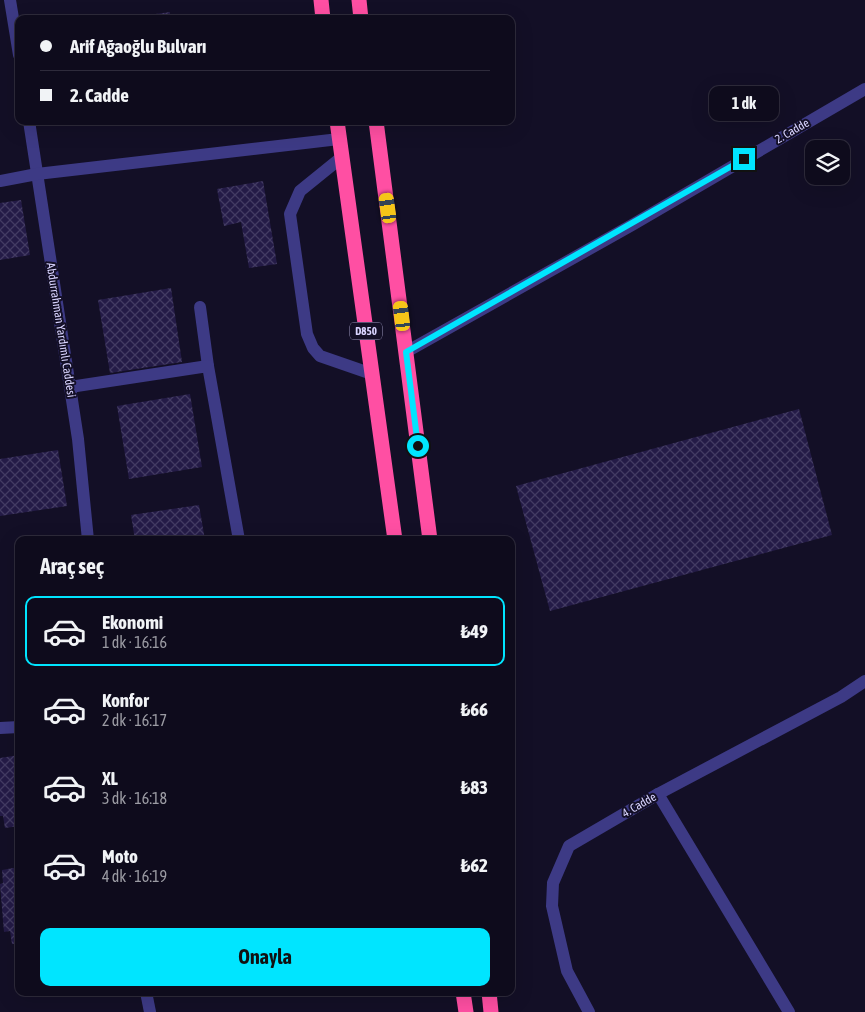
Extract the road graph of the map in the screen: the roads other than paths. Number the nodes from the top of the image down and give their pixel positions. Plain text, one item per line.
1 (10, 0) edge
2 (320, 0) edge
3 (359, 0) edge
4 (322, 15) edge
5 (361, 15) edge
6 (15, 31) edge
7 (865, 89) edge
8 (30, 125) edge
9 (338, 125) edge
10 (377, 125) edge
11 (340, 139) junction
12 (342, 157) junction
13 (37, 174) junction
14 (0, 182) edge
15 (200, 307) dead end
16 (406, 352) junction
17 (208, 366) junction
18 (372, 374) junction
19 (70, 387) junction
20 (88, 536) edge
21 (238, 536) edge
22 (394, 536) edge
23 (429, 536) edge
24 (865, 681) edge
25 (15, 727) edge
26 (0, 728) edge
27 (658, 794) junction
28 (147, 996) edge
29 (464, 996) edge
30 (489, 996) edge
31 (150, 1012) edge
32 (466, 1012) edge
33 (491, 1012) edge
34 (589, 1012) edge
35 (789, 1012) edge

1 - 6 street
2 - 4 highway
3 - 5 highway
7 - 16 street, 2. Cadde
8 - 13 street, Abdurrahman Yardımlı Caddesi
9 - 11 highway, D850
10 - 16 highway
11 - 12 highway, D850
11 - 13 street
12 - 18 highway, D850
12 - 18 street
13 - 14 street
13 - 19 street, Abdurrahman Yardımlı Caddesi
15 - 17 street
16 - 23 highway
17 - 19 street
17 - 21 street
18 - 22 highway, D850
19 - 20 street, Abdurrahman Yardımlı Caddesi
24 - 27 street, 4. Cadde
25 - 26 street
27 - 34 street, 4. Cadde
27 - 35 street
28 - 31 street
29 - 32 highway
30 - 33 highway

